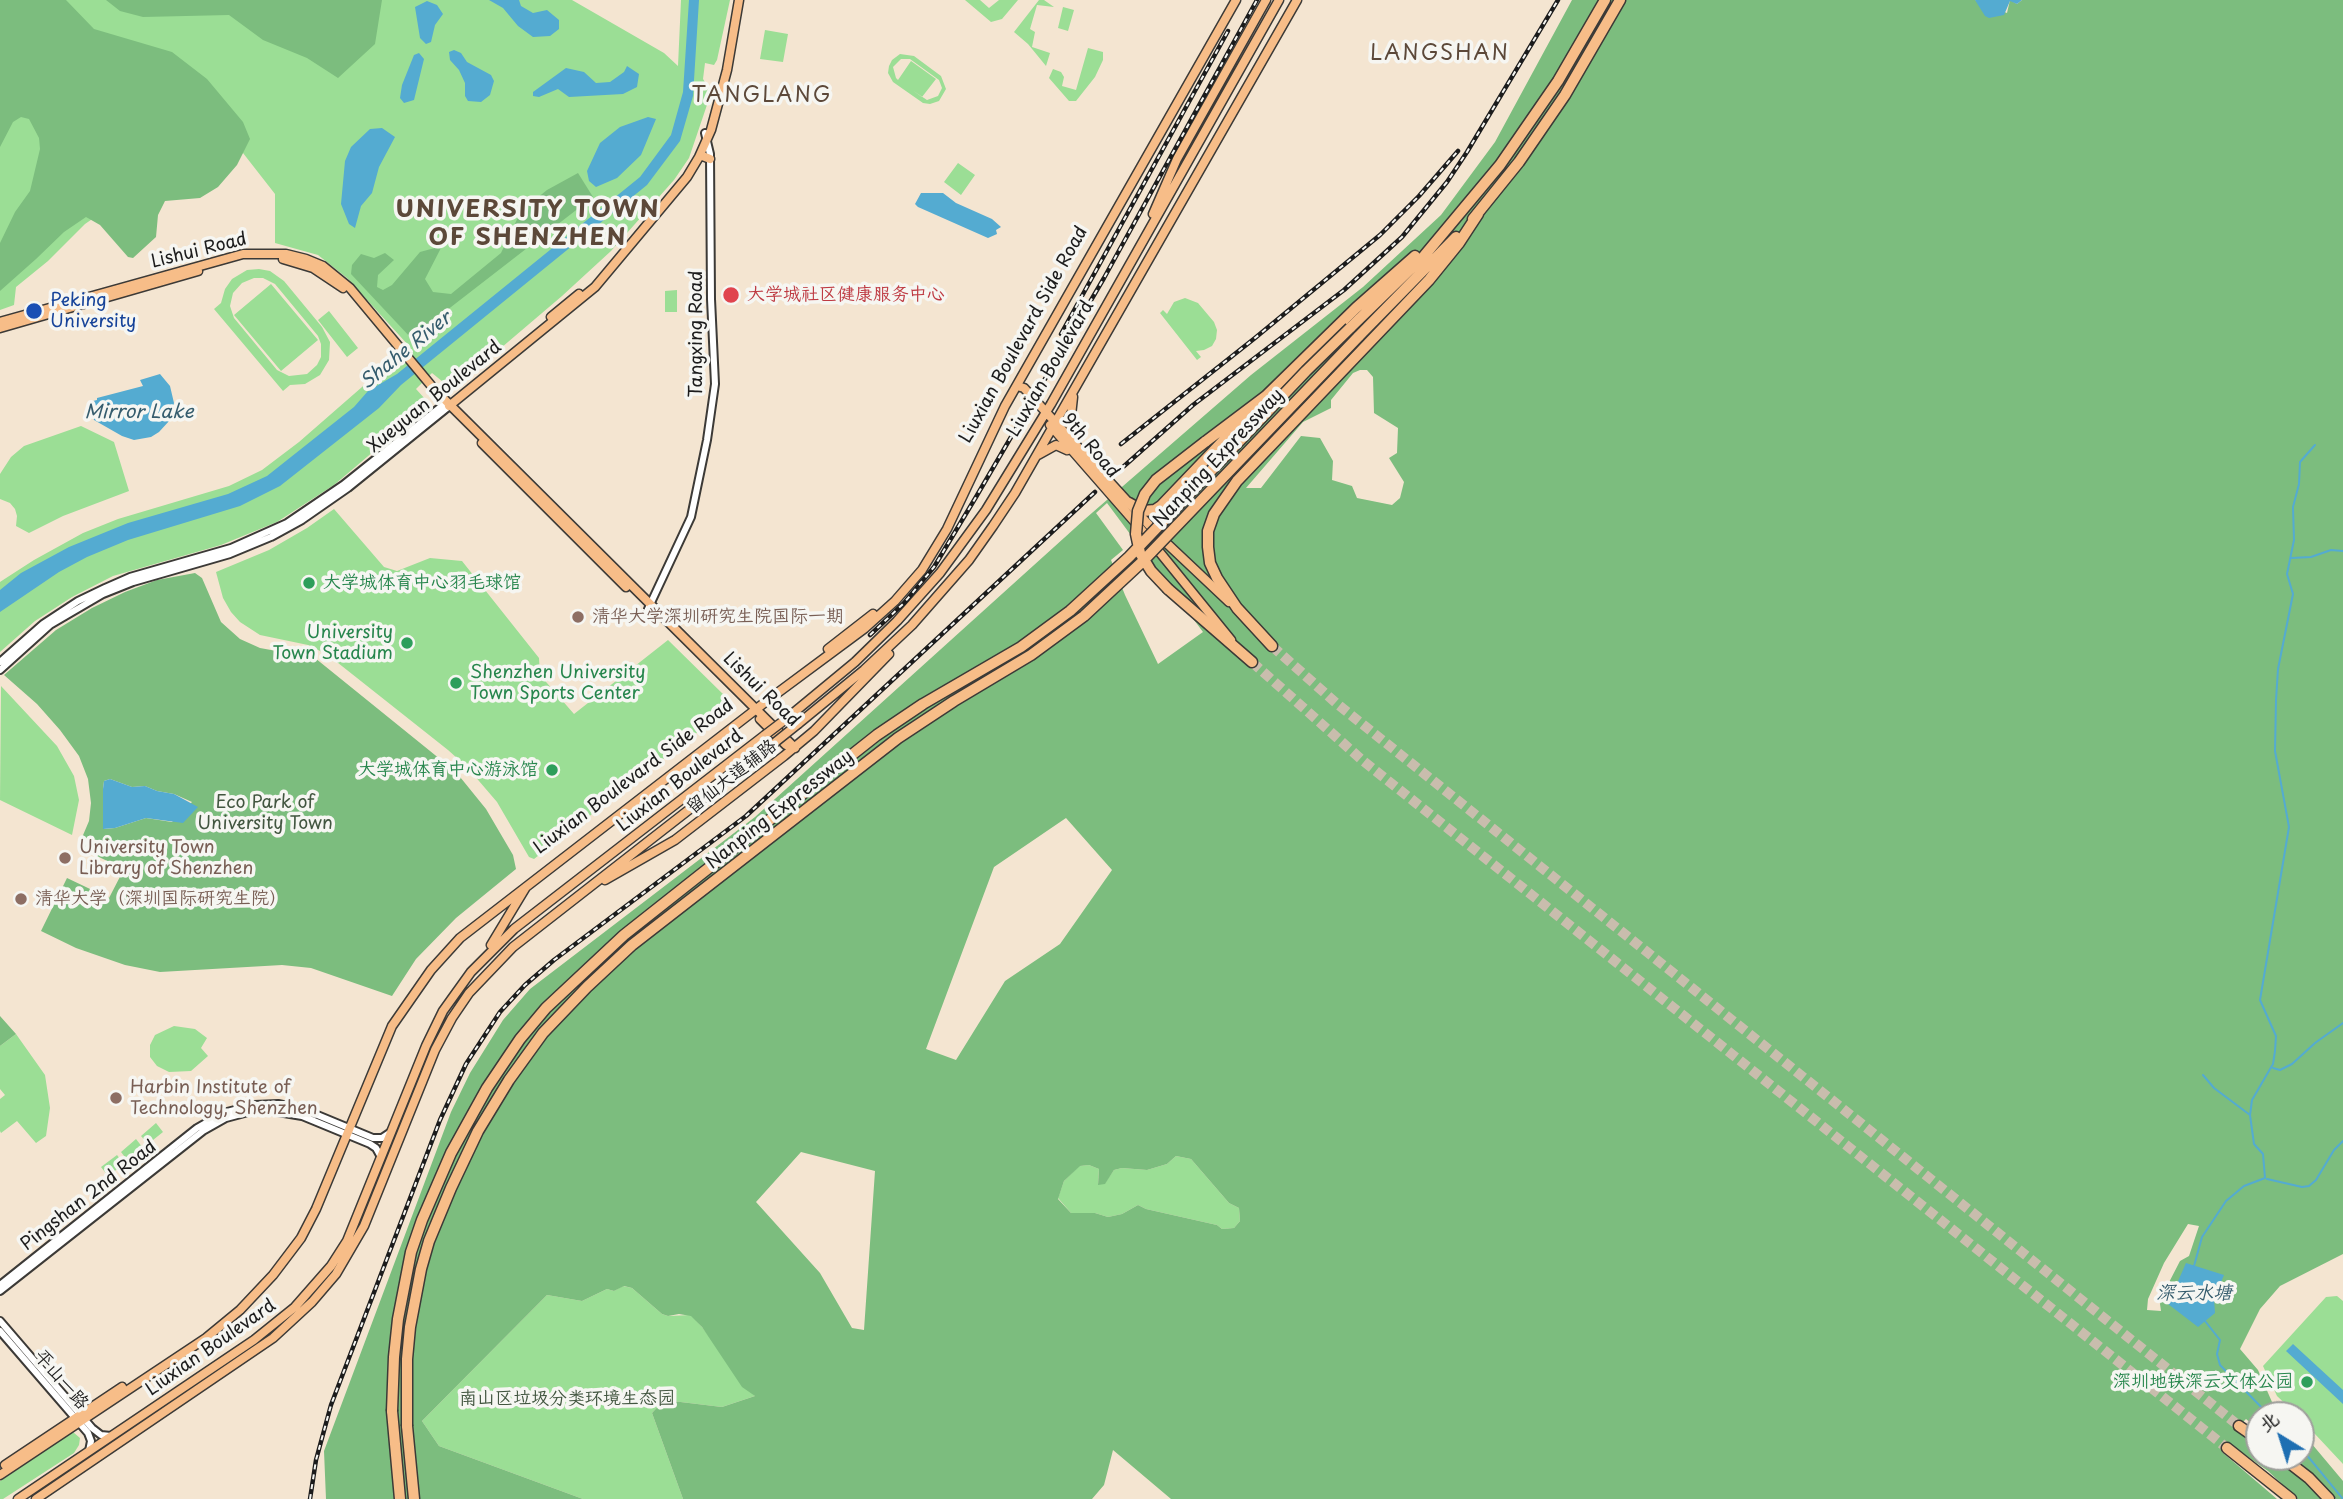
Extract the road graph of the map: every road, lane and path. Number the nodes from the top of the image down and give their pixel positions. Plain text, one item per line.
1 (737, 0) edge
2 (1233, 0) edge
3 (1266, 0) edge
4 (1279, 0) edge
5 (1297, 0) edge
6 (1605, 0) edge
7 (1620, 0) edge
8 (706, 136) junction
9 (701, 155) junction
10 (710, 159) junction
11 (1478, 214) junction
12 (1457, 218) junction
13 (1134, 255) junction
14 (0, 322) edge
15 (0, 328) edge
16 (400, 353) junction
17 (1080, 380) junction
18 (1017, 386) junction
19 (1059, 388) junction
20 (1031, 396) junction
21 (1266, 396) junction
22 (447, 405) junction
23 (1045, 413) junction
24 (1053, 426) junction
25 (1078, 453) junction
26 (1034, 460) junction
27 (1129, 503) junction
28 (650, 607) junction
29 (1237, 608) junction
30 (912, 625) junction
31 (1234, 645) junction
32 (1272, 646) tunnel mouth
33 (0, 662) edge
34 (1252, 662) tunnel mouth
35 (0, 670) edge
36 (753, 709) junction
37 (795, 748) junction
38 (530, 879) junction
39 (578, 895) junction
40 (482, 959) junction
41 (347, 1131) junction
42 (391, 1132) junction
43 (381, 1157) junction
44 (0, 1284) edge
45 (0, 1291) edge
46 (0, 1321) edge
47 (0, 1331) edge
48 (79, 1419) junction
49 (2239, 1426) tunnel mouth
50 (2245, 1430) edge
51 (111, 1436) junction
52 (2227, 1448) tunnel mouth
53 (89, 1451) junction
54 (0, 1468) edge
55 (2300, 1471) edge
56 (0, 1475) edge
57 (18, 1499) edge
58 (36, 1499) edge
59 (400, 1499) edge
60 (414, 1499) edge
61 (2291, 1499) edge
62 (2329, 1499) edge

1 - 8 main road, Xueyuan Boulevard
2 - 18 main road
2 - 36 main road, Liuxian Boulevard Side Road
3 - 13 main road
4 - 13 main road, Liuxian Boulevard
5 - 17 main road, Liuxian Boulevard
6 - 12 highway
7 - 11 highway
8 - 9 main road, Xueyuan Boulevard
8 - 10 street, Tangxing Road
8 - 22 main road, Xueyuan Boulevard
9 - 10 main road
9 - 22 main road, Xueyuan Boulevard
10 - 28 street, Tangxing Road
11 - 29 highway
11 - 60 highway, Nanping Expressway, bridge
12 - 21 highway
12 - 59 highway, Nanping Expressway, bridge
13 - 19 main road, Liuxian Boulevard
14 - 16 main road, Lishui Road
15 - 16 main road, Lishui Road
16 - 22 main road, Lishui Road
17 - 24 main road, Liuxian Boulevard
17 - 25 main road
18 - 20 main road, 9th Road
18 - 36 main road
19 - 20 main road
19 - 23 main road, Liuxian Boulevard
20 - 23 main road, 9th Road
21 - 27 highway
21 - 31 highway, bridge
22 - 28 main road, Lishui Road
22 - 33 street, Xueyuan Boulevard
22 - 35 street, Xueyuan Boulevard
23 - 24 main road, 9th Road
23 - 40 main road, Liuxian Boulevard, bridge
24 - 25 main road, 9th Road
24 - 26 main road, Liuxian Boulevard
25 - 26 main road
25 - 27 main road, 9th Road
25 - 31 main road, 9th Road
26 - 30 main road, Liuxian Boulevard
27 - 29 main road, 9th Road
28 - 36 main road, Lishui Road
29 - 32 highway
30 - 37 main road, 留仙大道辅路
30 - 39 main road, Liuxian Boulevard, bridge
31 - 34 highway
36 - 37 main road, Lishui Road
36 - 38 main road, Liuxian Boulevard Side Road
37 - 39 main road, 留仙大道辅路
38 - 40 main road
38 - 41 main road, Liuxian Boulevard Side Road
39 - 58 main road, Liuxian Boulevard
40 - 42 main road, Liuxian Boulevard
41 - 42 street, Pingshan 2nd Road
41 - 43 street, Pingshan 2nd Road
41 - 44 street, Pingshan 2nd Road
41 - 45 street, Pingshan 2nd Road
41 - 48 main road, Liuxian Boulevard Side Road
42 - 43 main road, Liuxian Boulevard
43 - 51 main road, Liuxian Boulevard
46 - 48 street
47 - 48 street, 平山一路
48 - 51 street
48 - 53 street, 平山一路
48 - 54 main road, Liuxian Boulevard Side Road
48 - 56 main road, Liuxian Boulevard Side Road
49 - 50 highway
51 - 53 main road, Liuxian Boulevard
52 - 61 highway
53 - 57 main road, Liuxian Boulevard
55 - 62 highway

